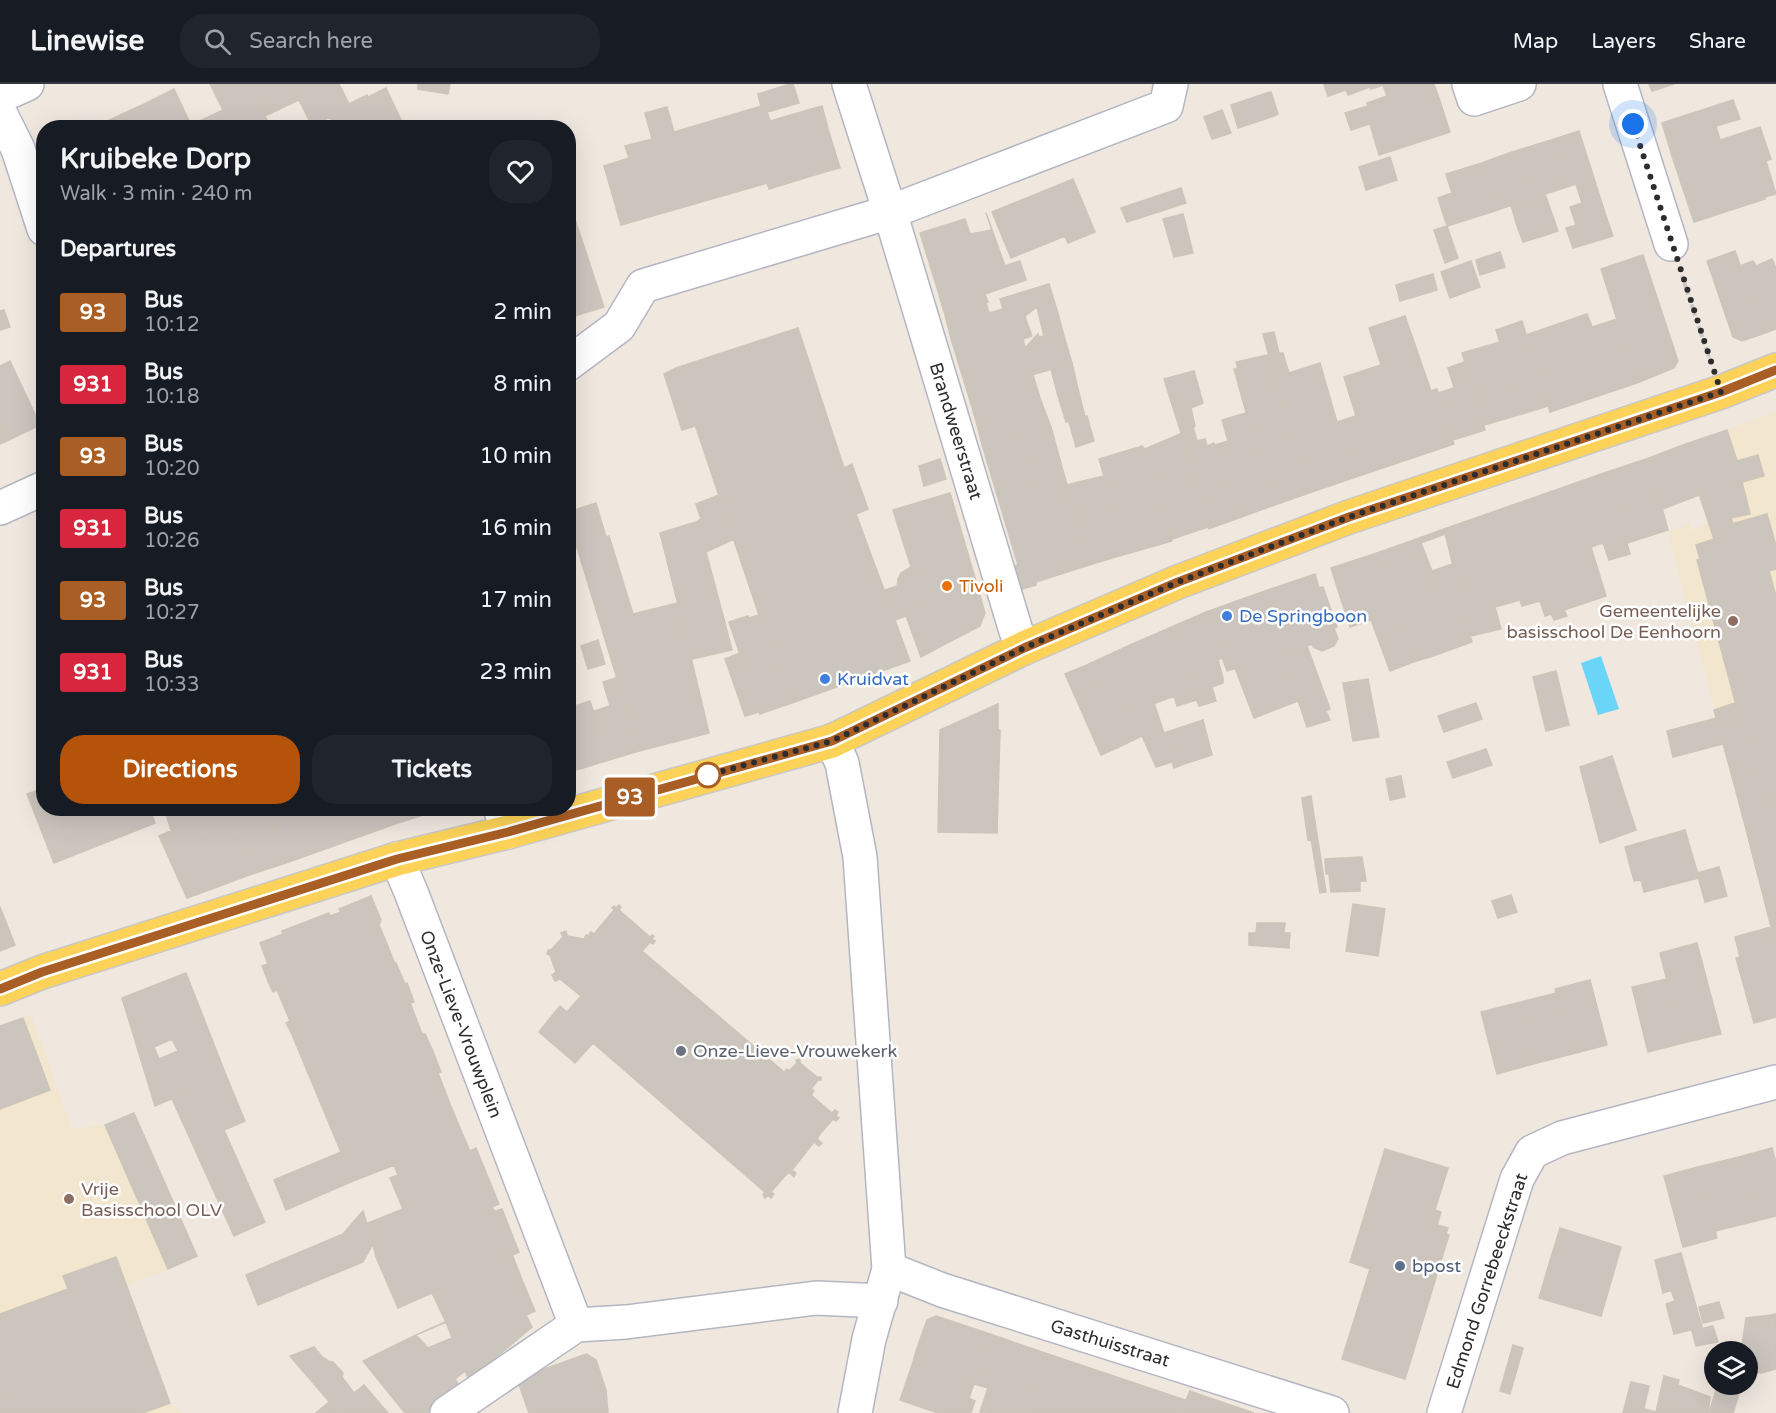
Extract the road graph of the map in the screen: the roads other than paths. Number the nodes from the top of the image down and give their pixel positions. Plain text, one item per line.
1 (27, 84) edge
2 (849, 84) edge
3 (1172, 84) edge
4 (1469, 84) edge
5 (1519, 84) edge
6 (1620, 84) edge
7 (0, 96) edge
8 (0, 113) edge
9 (36, 204) edge
10 (890, 212) junction
11 (1671, 244) road end
12 (576, 358) edge
13 (1776, 370) edge
14 (36, 492) edge
15 (0, 508) edge
16 (1024, 648) junction
17 (832, 741) junction
18 (576, 803) edge
19 (521, 816) edge
20 (504, 820) edge
21 (397, 859) junction
22 (0, 989) edge
23 (1776, 1083) edge
24 (889, 1269) junction
25 (881, 1301) junction
26 (576, 1325) junction
27 (856, 1406) edge
28 (447, 1413) edge
29 (1332, 1413) edge
30 (1444, 1413) edge

1 - 7 street
2 - 10 street, Brandweerstraat
3 - 10 street
4 - 5 street
6 - 11 street
8 - 9 street
10 - 12 street
10 - 16 street, Brandweerstraat
13 - 16 main road
14 - 15 street
16 - 17 main road
17 - 18 main road
17 - 24 street
19 - 20 main road
20 - 21 main road
21 - 22 main road
21 - 26 street, Onze-Lieve-Vrouwplein
23 - 30 street, Edmond Gorrebeeckstraat
24 - 25 street
24 - 29 street, Gasthuisstraat
25 - 26 street
25 - 27 street
26 - 28 street

